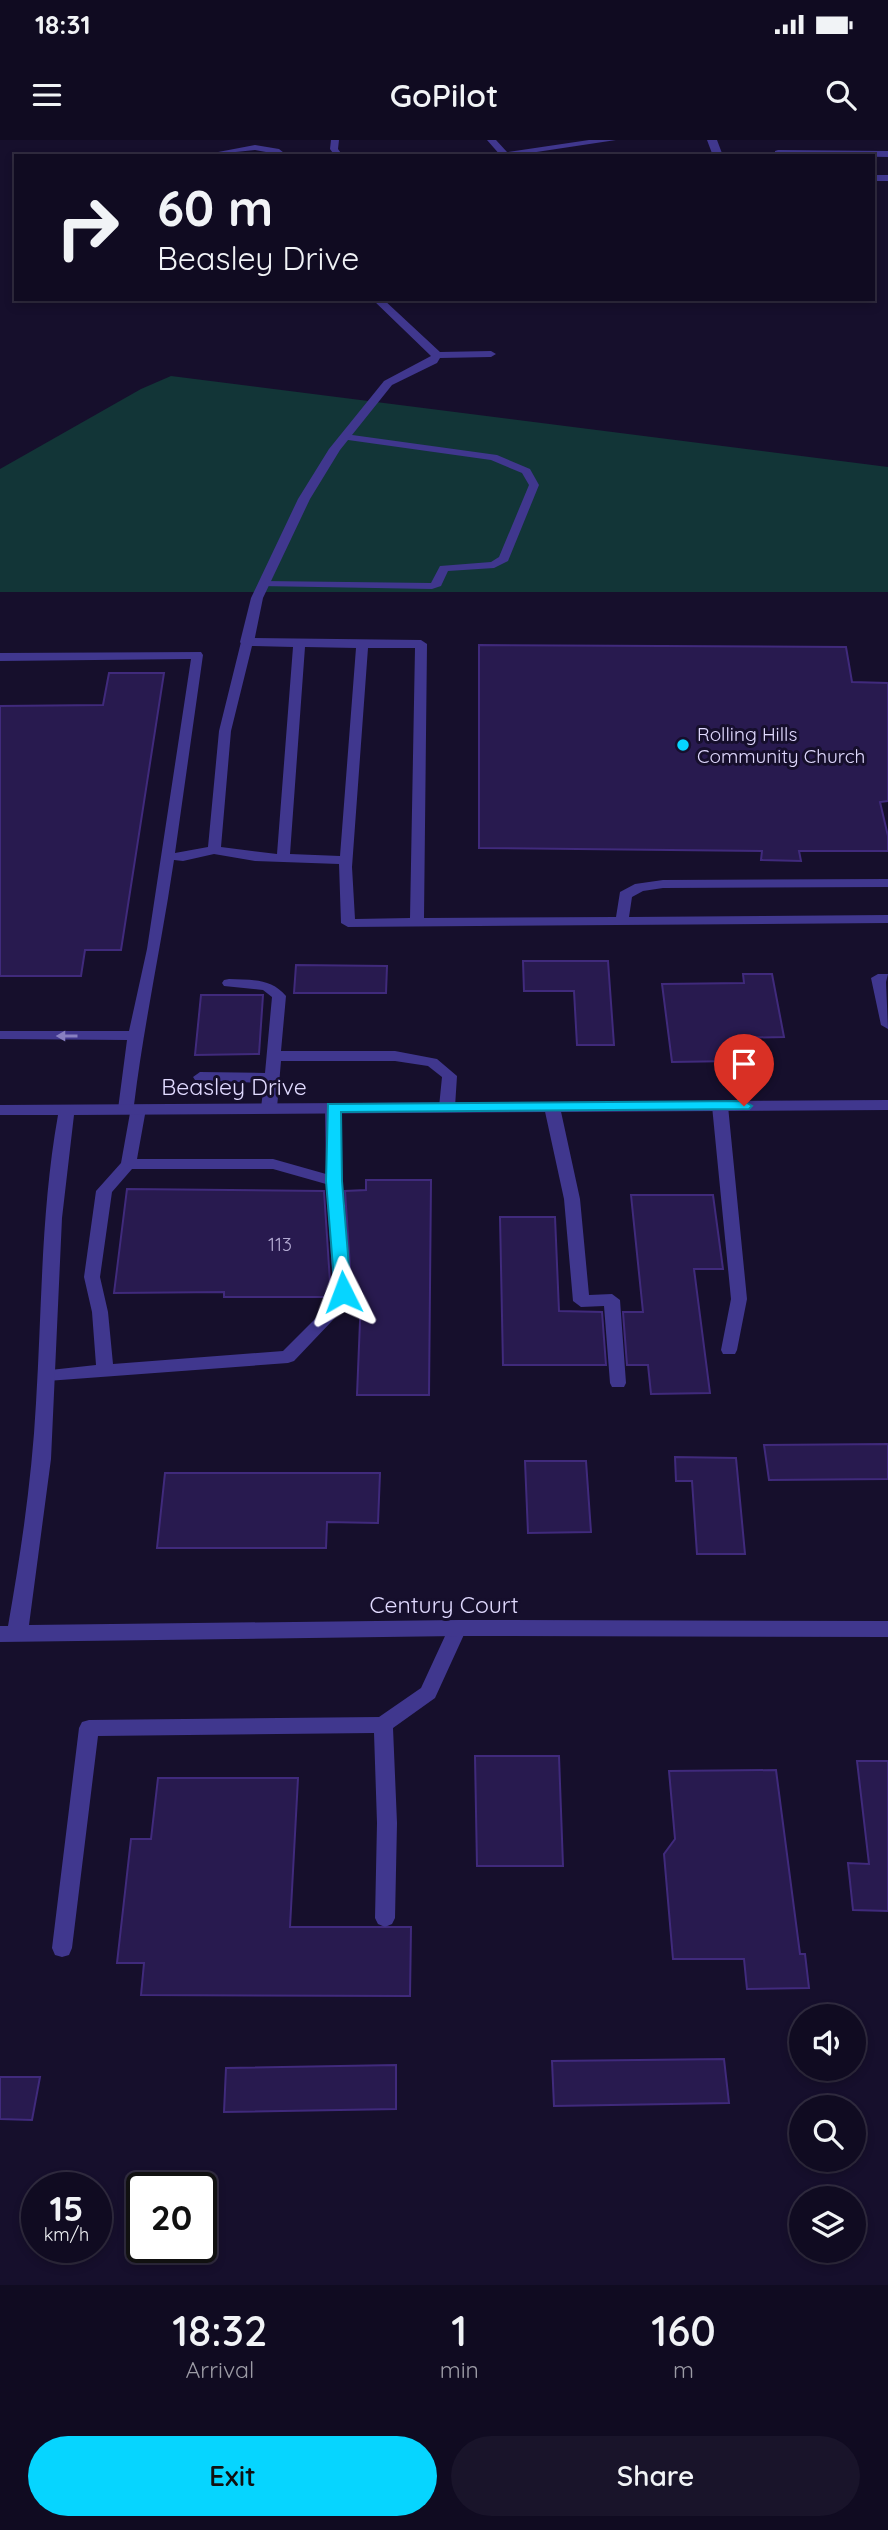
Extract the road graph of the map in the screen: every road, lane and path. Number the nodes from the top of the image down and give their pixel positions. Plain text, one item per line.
1 (491, 140) edge
2 (611, 140) edge
3 (213, 154) edge
4 (281, 154) edge
5 (504, 154) joint
6 (379, 301) edge
7 (491, 354) dead end
8 (438, 355) junction
9 (345, 437) junction
10 (264, 584) junction
11 (247, 642) junction
12 (299, 643) junction
13 (362, 645) junction
14 (0, 657) edge
15 (214, 850) junction
16 (167, 856) junction
17 (283, 858) junction
18 (346, 860) junction
19 (888, 883) edge
20 (888, 919) edge
21 (621, 921) junction
22 (416, 923) junction
23 (888, 978) edge
24 (229, 983) dead end
25 (888, 1025) edge
26 (0, 1035) edge
27 (135, 1036) junction
28 (274, 1056) junction
29 (200, 1077) dead end
30 (272, 1078) junction
31 (888, 1105) edge
32 (720, 1106) junction
33 (447, 1107) junction
34 (552, 1107) junction
35 (269, 1108) junction
36 (333, 1108) junction
37 (67, 1109) junction
38 (132, 1109) junction
39 (0, 1110) edge
40 (128, 1164) junction
41 (334, 1181) junction
42 (729, 1350) dead end
43 (105, 1371) junction
44 (47, 1375) junction
45 (618, 1383) dead end
46 (458, 1628) junction
47 (888, 1629) edge
48 (9, 1634) edge
49 (383, 1725) junction
50 (385, 1918) dead end
51 (62, 1948) dead end

1 - 5 lane
2 - 5 street
3 - 4 lane
6 - 8 street
7 - 8 street
8 - 9 street
9 - 10 street
9 - 10 lane
10 - 11 street
11 - 12 lane
11 - 15 lane
12 - 13 lane
12 - 17 lane
13 - 18 lane
13 - 22 lane
14 - 16 lane
15 - 16 lane
15 - 17 lane
16 - 27 lane
17 - 18 lane
18 - 22 lane
19 - 21 lane
20 - 21 lane
21 - 22 lane
23 - 25 lane
24 - 28 lane
27 -> 26 lane
27 - 38 lane
28 - 30 lane
28 - 33 lane
29 - 30 lane
30 - 35 lane
31 - 32 street, Beasley Drive
32 - 34 street, Beasley Drive
32 - 42 lane
33 - 34 street, Beasley Drive
33 - 36 street, Beasley Drive
34 - 45 lane
35 - 36 street, Beasley Drive
35 - 38 street, Beasley Drive
36 - 41 lane
37 - 38 street, Beasley Drive
37 - 39 street, Beasley Drive
37 - 44 street
38 - 40 lane
40 - 41 lane
40 - 43 lane
41 - 43 lane
43 - 44 lane
44 - 48 street
46 - 47 street, Century Court
46 - 48 street, Century Court
46 - 49 lane
49 - 50 lane
49 - 51 lane

